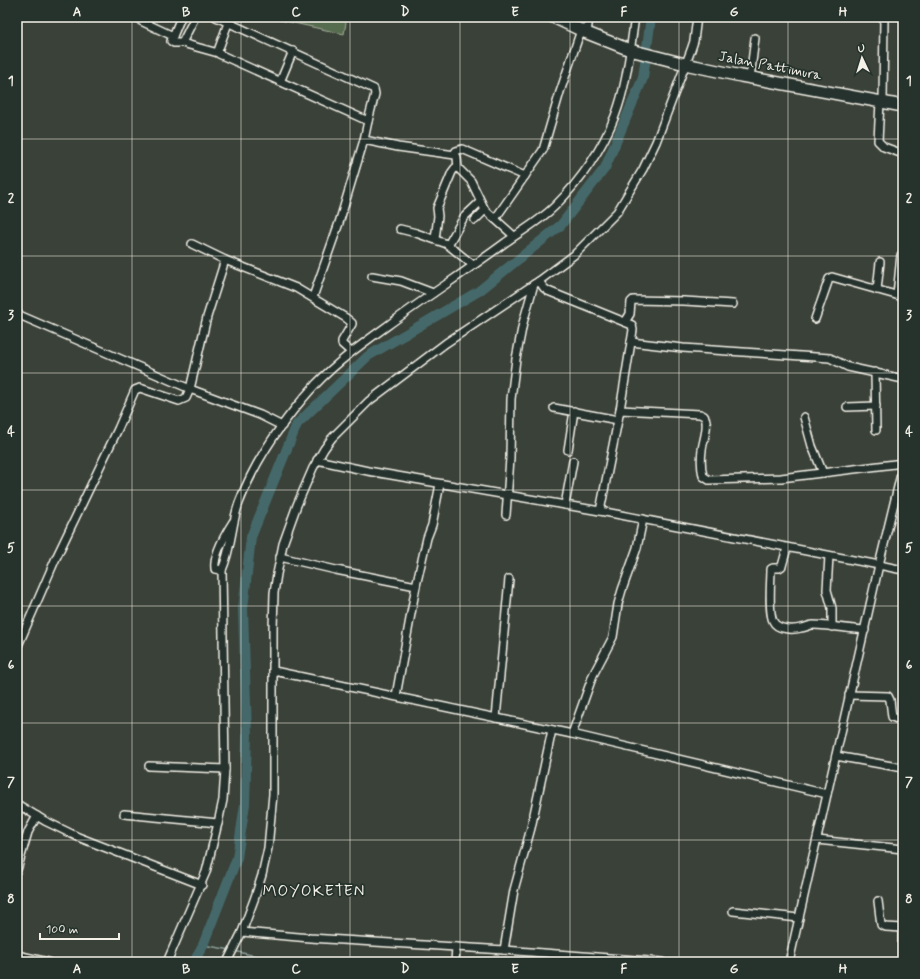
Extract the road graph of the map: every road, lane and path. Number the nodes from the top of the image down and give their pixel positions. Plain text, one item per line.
1 (143, 17) edge
2 (181, 17) edge
3 (195, 17) edge
4 (216, 17) edge
5 (553, 17) edge
6 (589, 17) edge
7 (635, 17) edge
8 (697, 17) edge
9 (884, 17) edge
10 (228, 23) junction
11 (584, 31) junction
12 (172, 36) junction
13 (755, 38) dead end
14 (182, 43) junction
15 (632, 50) junction
16 (293, 51) junction
17 (218, 53) junction
18 (685, 64) junction
19 (750, 78) junction
20 (280, 82) junction
21 (882, 102) junction
22 (903, 106) edge
23 (368, 121) junction
24 (364, 140) junction
25 (454, 154) junction
26 (903, 154) edge
27 (456, 169) junction
28 (525, 176) junction
29 (478, 203) junction
30 (483, 211) junction
31 (495, 219) junction
32 (475, 220) dead end
33 (400, 229) dead end
34 (514, 236) junction
35 (435, 239) junction
36 (192, 244) dead end
37 (448, 245) junction
38 (901, 255) dead end
39 (225, 260) junction
40 (880, 262) dead end
41 (473, 265) junction
42 (372, 276) dead end
43 (537, 283) junction
44 (877, 290) junction
45 (433, 293) junction
46 (900, 296) edge
47 (313, 297) junction
48 (734, 304) dead end
49 (17, 314) edge
50 (815, 319) dead end
51 (625, 322) junction
52 (630, 342) junction
53 (351, 352) junction
54 (874, 372) junction
55 (903, 379) edge
56 (190, 389) junction
57 (876, 406) junction
58 (847, 407) dead end
59 (554, 408) dead end
60 (620, 410) junction
61 (574, 411) junction
62 (804, 416) dead end
63 (618, 420) junction
64 (282, 426) junction
65 (876, 430) dead end
66 (568, 450) dead end
67 (317, 460) junction
68 (573, 461) dead end
69 (903, 464) edge
70 (823, 473) junction
71 (440, 484) junction
72 (506, 494) junction
73 (899, 495) edge
74 (565, 505) junction
75 (600, 511) junction
76 (506, 515) dead end
77 (235, 518) junction
78 (643, 519) junction
79 (787, 548) junction
80 (829, 556) junction
81 (280, 558) junction
82 (879, 565) junction
83 (222, 570) junction
84 (903, 570) edge
85 (509, 580) dead end
86 (416, 586) junction
87 (832, 627) junction
88 (865, 630) junction
89 (17, 648) edge
90 (274, 671) junction
91 (849, 695) junction
92 (396, 696) junction
93 (496, 718) junction
94 (903, 718) edge
95 (552, 730) junction
96 (572, 734) junction
97 (836, 756) junction
98 (149, 766) dead end
99 (903, 768) edge
100 (225, 769) junction
101 (827, 794) junction
102 (17, 804) edge
103 (124, 814) dead end
104 (37, 816) junction
105 (218, 823) junction
106 (816, 840) junction
107 (903, 849) edge
108 (17, 870) edge
109 (202, 884) junction
110 (878, 901) dead end
111 (733, 910) dead end
112 (799, 918) junction
113 (242, 932) junction
114 (456, 947) junction
115 (504, 950) junction
116 (17, 955) edge
117 (229, 961) edge
118 (48, 962) edge
119 (167, 962) edge
120 (455, 962) edge
121 (662, 962) edge
122 (788, 962) edge
123 (902, 962) edge

1 - 12 street
2 - 12 street
3 - 14 street
4 - 10 street
5 - 11 highway, Jalan Pattimura
6 - 11 street
7 - 15 street
8 - 18 street
9 - 21 street
10 - 16 street
10 - 17 street
11 - 15 highway, Jalan Pattimura
11 - 28 street
12 - 14 street
13 - 19 street
14 - 17 street
15 - 18 highway, Jalan Pattimura
15 - 34 street
16 - 20 street
16 - 23 street
17 - 20 street
18 - 19 highway, Jalan Pattimura
18 - 43 street
19 - 21 highway, Jalan Pattimura
20 - 23 street
21 - 22 highway, Jalan Pattimura
21 - 26 street
23 - 24 street
24 - 25 street
24 - 47 street
25 - 27 street
25 - 28 street
27 - 29 street
27 - 35 street
28 - 31 street
29 - 30 street
29 - 37 street
30 - 31 street
30 - 32 street
31 - 34 street
33 - 35 street
34 - 41 street
35 - 37 street
36 - 39 street
37 - 41 street
38 - 46 street
39 - 47 street
39 - 56 street
40 - 44 street
41 - 45 street
42 - 45 street
43 - 51 street
43 - 67 street
43 - 72 street
44 - 46 street
44 - 50 street
45 - 53 street
47 - 53 street
48 - 51 street
49 - 56 street
51 - 52 street
52 - 54 street
52 - 60 street
53 - 64 street
54 - 55 street
54 - 57 street
56 - 64 street
56 - 89 street
57 - 58 street
57 - 65 street
59 - 61 street
60 - 63 street
60 - 70 street
61 - 63 street
61 - 66 street
62 - 70 street
63 - 75 street
64 - 77 street
67 - 71 street
67 - 81 street
68 - 74 street
69 - 70 street
69 - 73 street
71 - 72 street
71 - 86 street
72 - 74 street
72 - 76 street
73 - 82 street
74 - 75 street
75 - 78 street
77 - 83 street
77 - 83 street
78 - 79 street
78 - 96 street
79 - 80 street
79 - 87 street
80 - 82 street
80 - 87 street
81 - 86 street
81 - 90 street
82 - 84 street
82 - 88 street
83 - 100 street
85 - 93 street
86 - 92 street
87 - 88 street
88 - 91 street
90 - 92 street
90 - 113 street
91 - 94 street
91 - 97 street
92 - 93 street
93 - 95 street
95 - 96 street
95 - 115 street
96 - 101 street
97 - 99 street
97 - 101 street
98 - 100 street
100 - 105 street
101 - 106 street
102 - 104 street
103 - 105 street
104 - 108 street
104 - 109 street
105 - 109 street
106 - 107 street
106 - 112 street
109 - 119 street
110 - 123 street
111 - 112 street
112 - 122 street
113 - 114 street
113 - 117 street
114 - 115 street
114 - 120 street
115 - 121 street
116 - 118 street

